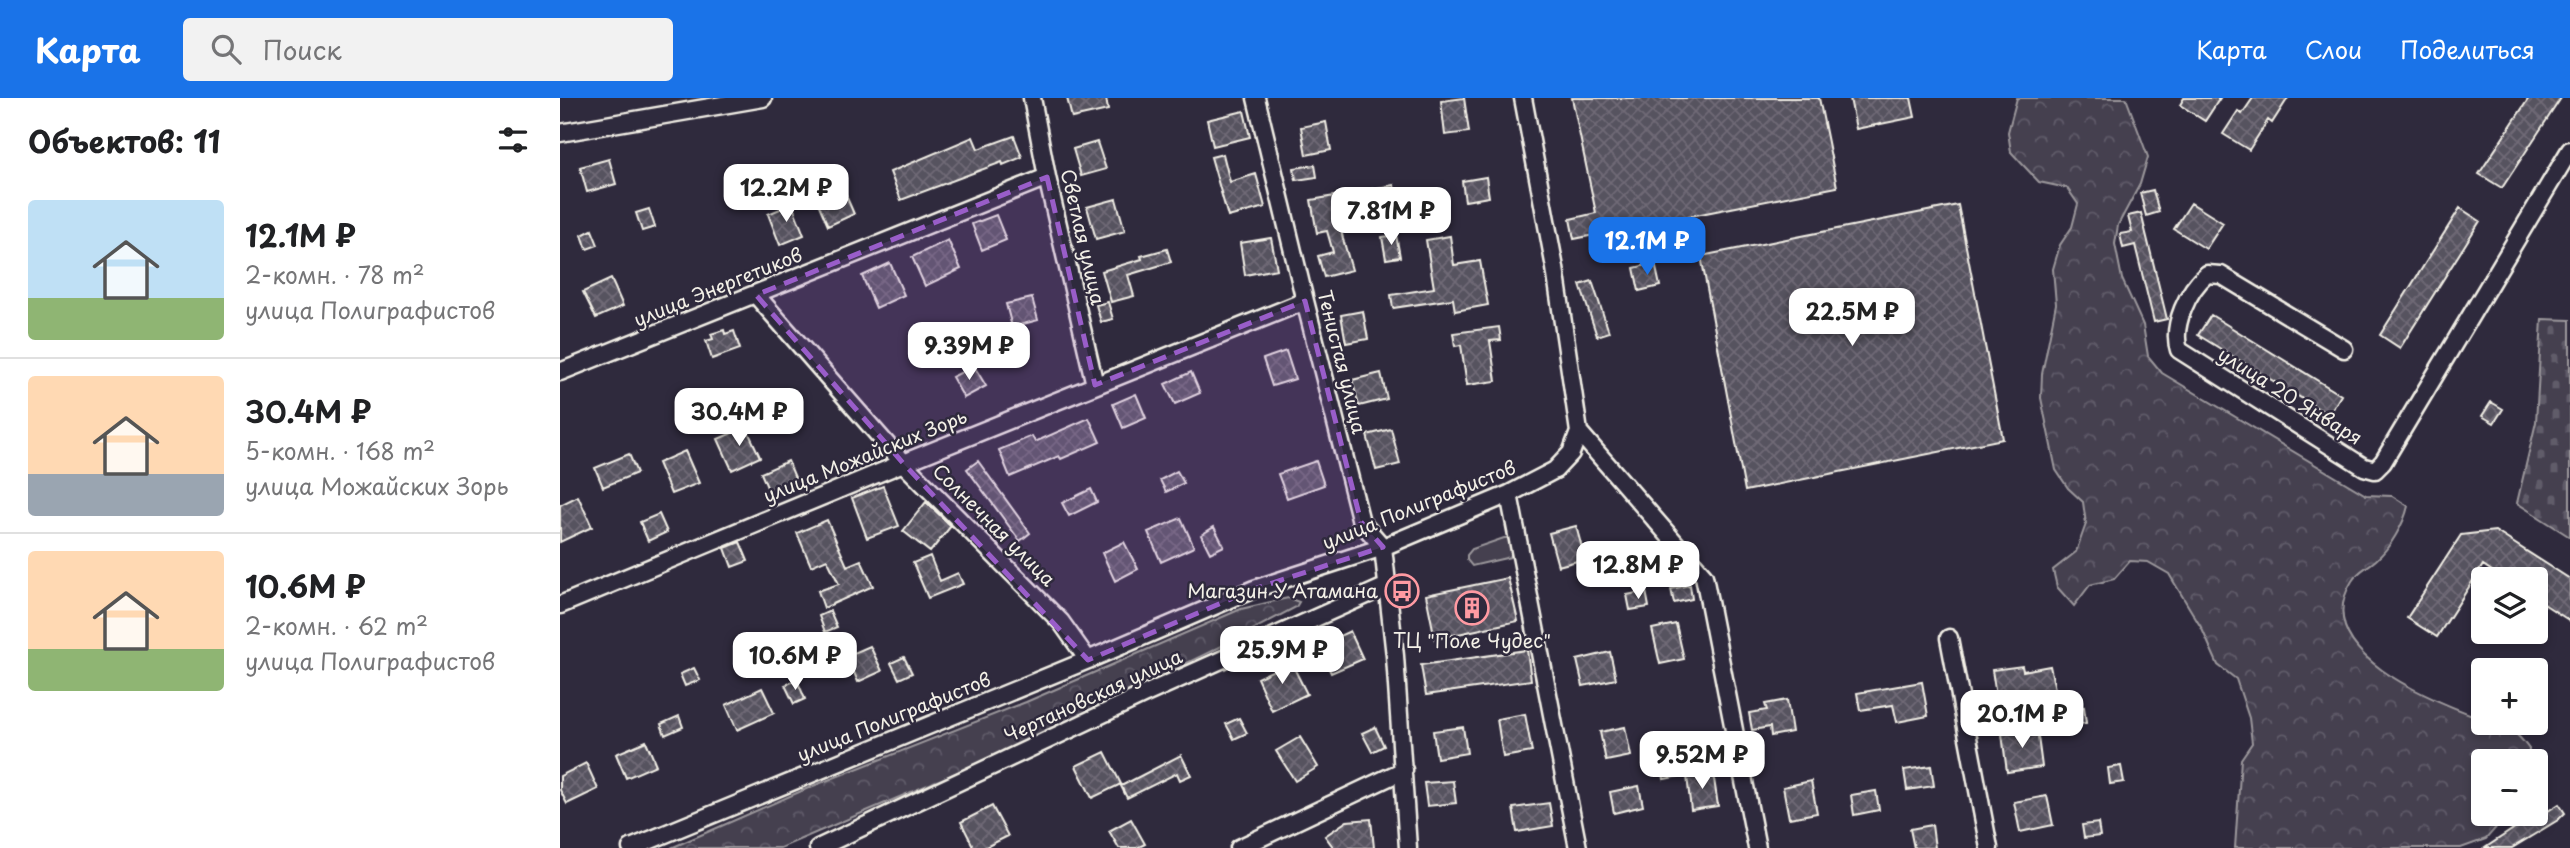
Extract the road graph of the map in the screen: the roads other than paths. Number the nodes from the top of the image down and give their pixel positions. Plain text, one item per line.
1 (762, 98) edge
2 (1032, 98) edge
3 (1256, 98) edge
4 (1523, 98) edge
5 (560, 133) edge
6 (2570, 150) edge
7 (1047, 177) junction
8 (756, 295) junction
9 (1305, 301) junction
10 (2344, 349) dead end
11 (560, 372) edge
12 (1095, 386) junction
13 (1579, 432) junction
14 (903, 463) junction
15 (1509, 494) junction
16 (1383, 547) junction
17 (1387, 586) junction
18 (560, 605) edge
19 (1949, 638) dead end
20 (1088, 660) junction
21 (1404, 770) junction
22 (631, 848) edge
23 (818, 848) edge
24 (1239, 848) edge
25 (1408, 848) edge
26 (1578, 848) edge
27 (1757, 848) edge
28 (1989, 848) edge

1 - 5 street
2 - 7 street, Светлая улица
3 - 9 street, Тенистая улица
4 - 13 street
6 - 10 street, улица 20 Января
7 - 8 street, улица Энергетиков
7 - 12 street, Светлая улица
8 - 11 street, улица Энергетиков
8 - 14 street, Солнечная улица
9 - 12 street, улица Можайских Зорь
9 - 16 street, Тенистая улица
12 - 14 street, улица Можайских Зорь
13 - 15 street, улица Полиграфистов
13 - 27 street
14 - 18 street, улица Можайских Зорь
14 - 20 street, Солнечная улица
15 - 16 street, улица Полиграфистов
15 - 26 street
16 - 17 street
16 - 20 street, улица Полиграфистов
17 - 21 street
17 - 23 street, Чертановская улица
19 - 28 street
20 - 22 street, улица Полиграфистов
21 - 24 street
21 - 25 street

